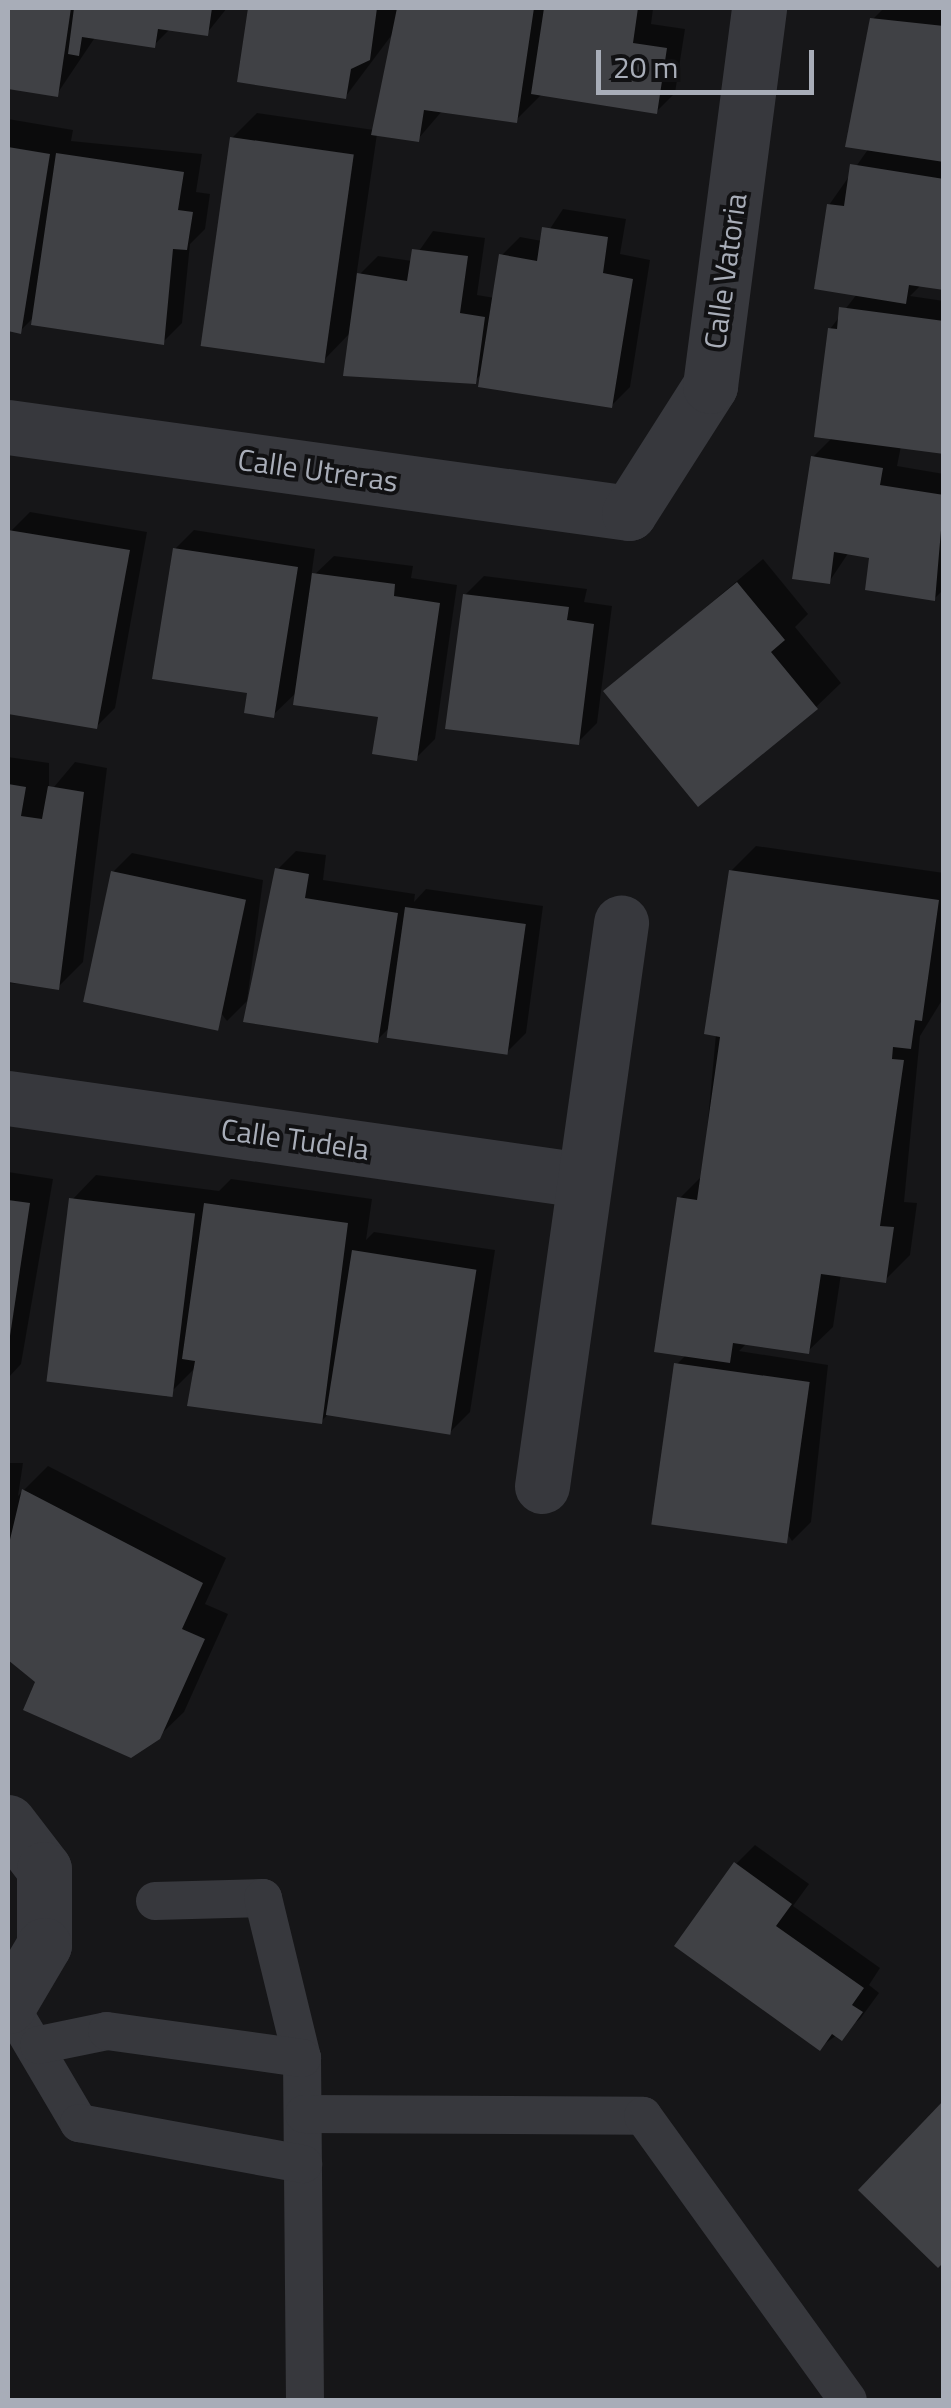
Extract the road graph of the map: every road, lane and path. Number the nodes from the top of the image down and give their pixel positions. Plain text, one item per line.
1 (760, 8) edge
2 (8, 427) edge
3 (629, 513) joint
4 (620, 923) dead end
5 (8, 1098) edge
6 (582, 1180) junction
7 (542, 1486) dead end
8 (8, 1822) edge
9 (155, 1902) dead end
10 (19, 2019) edge
11 (302, 2058) junction
12 (304, 2114) junction
13 (302, 2164) junction
14 (822, 2383) edge
15 (305, 2400) edge
16 (848, 2400) edge

1 - 3 street, Calle Vatoria
2 - 3 street, Calle Utreras
4 - 6 street
5 - 6 street, Calle Tudela
6 - 7 street
8 - 10 street
9 - 11 lane
10 - 11 lane
10 - 13 lane
11 - 12 lane
12 - 13 lane
12 - 14 lane
13 - 15 lane
14 - 16 lane

